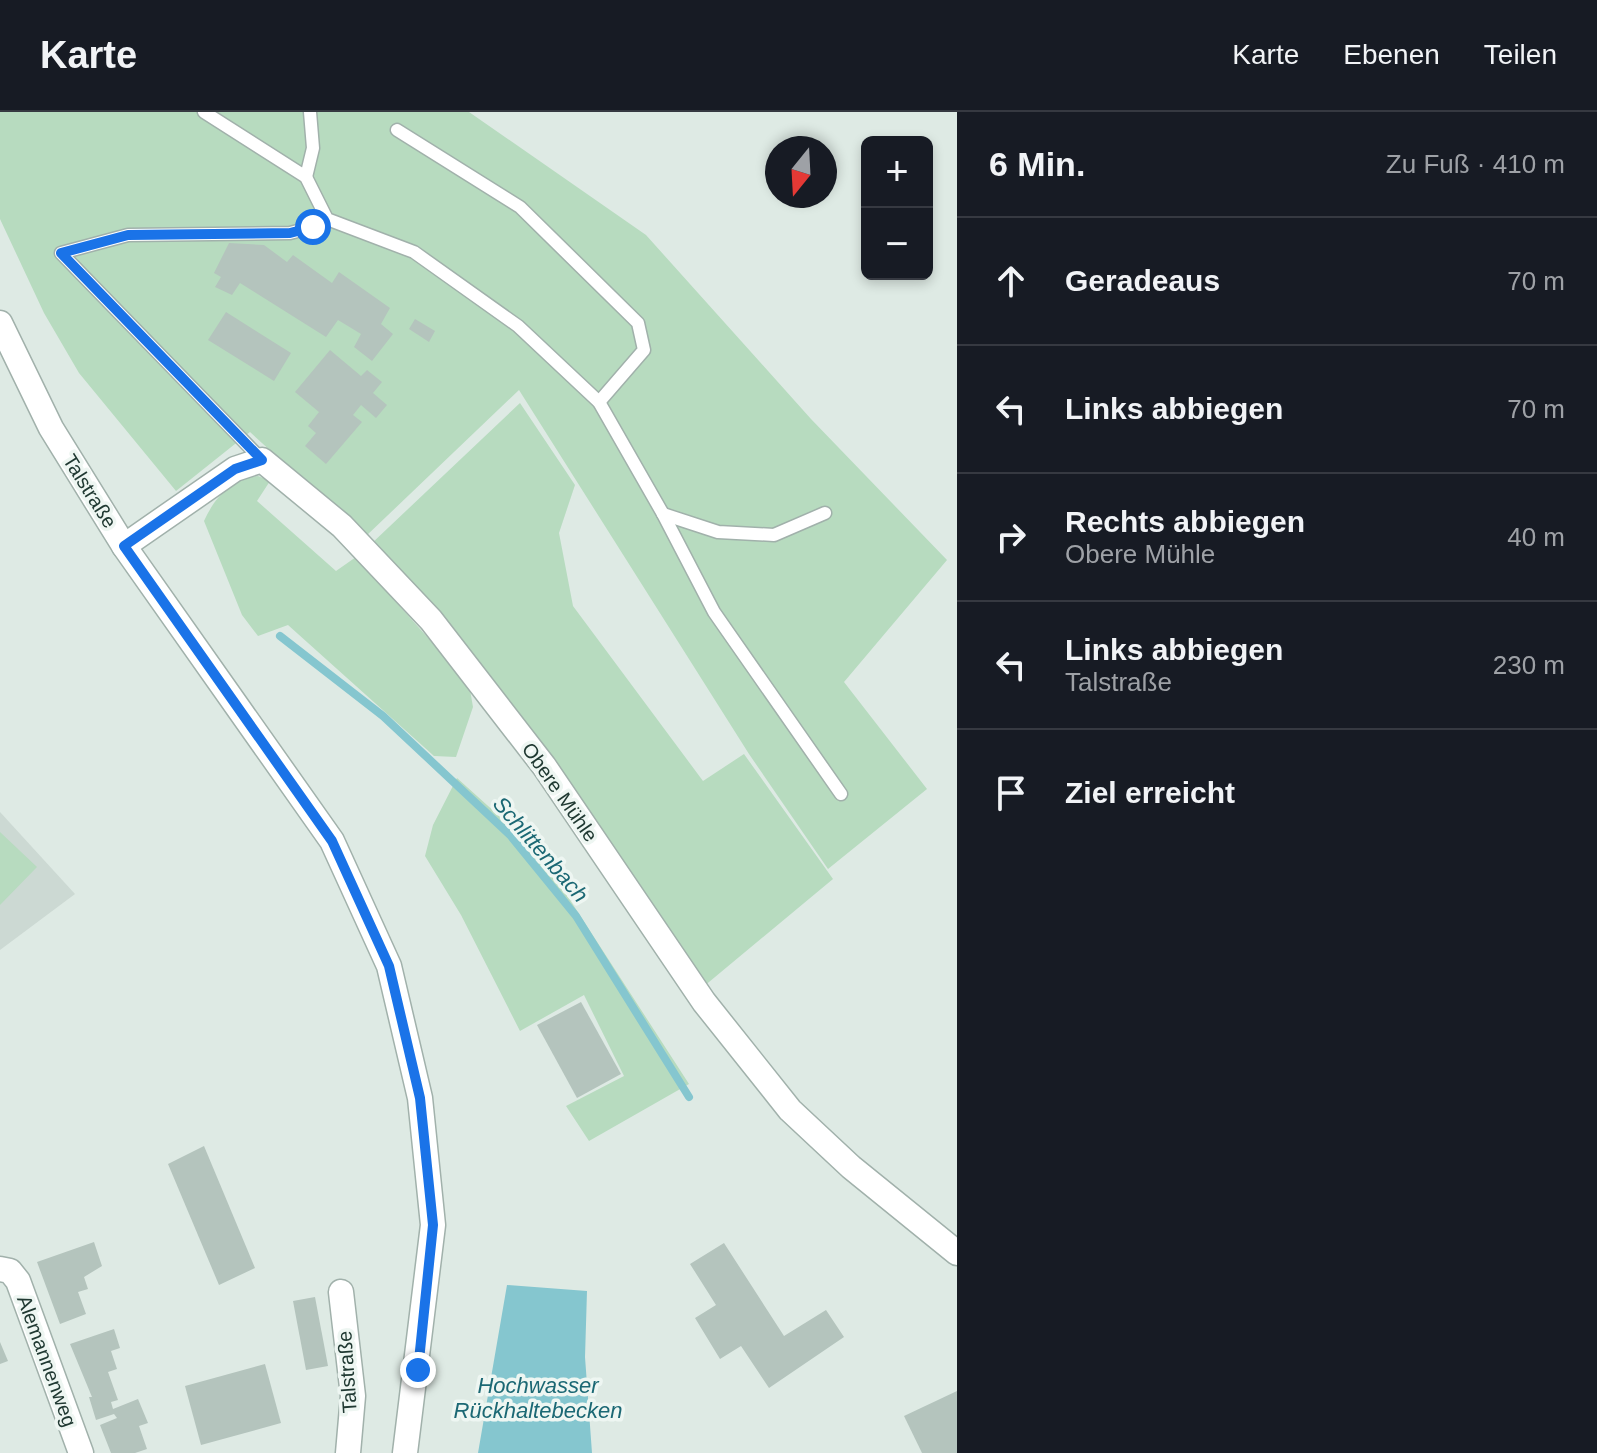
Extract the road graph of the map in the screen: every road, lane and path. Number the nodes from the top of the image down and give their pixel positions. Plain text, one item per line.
1 (204, 112) edge
2 (310, 112) edge
3 (397, 130) dead end
4 (306, 177) junction
5 (327, 219) junction
6 (0, 323) edge
7 (599, 402) junction
8 (262, 460) junction
9 (825, 513) dead end
10 (663, 514) junction
11 (124, 546) junction
12 (841, 794) dead end
13 (957, 1253) edge
14 (5, 1270) edge
15 (341, 1292) dead end
16 (81, 1453) edge
17 (348, 1453) edge
18 (405, 1453) edge

1 - 4 lane
2 - 4 lane
3 - 7 lane
4 - 5 lane
5 - 7 lane
5 - 8 lane
6 - 11 street, Talstraße
7 - 10 lane
8 - 11 street
8 - 13 street, Obere Mühle
9 - 10 lane
10 - 12 lane
11 - 18 street, Talstraße
14 - 16 street, Alemannenweg
15 - 17 street, Talstraße

